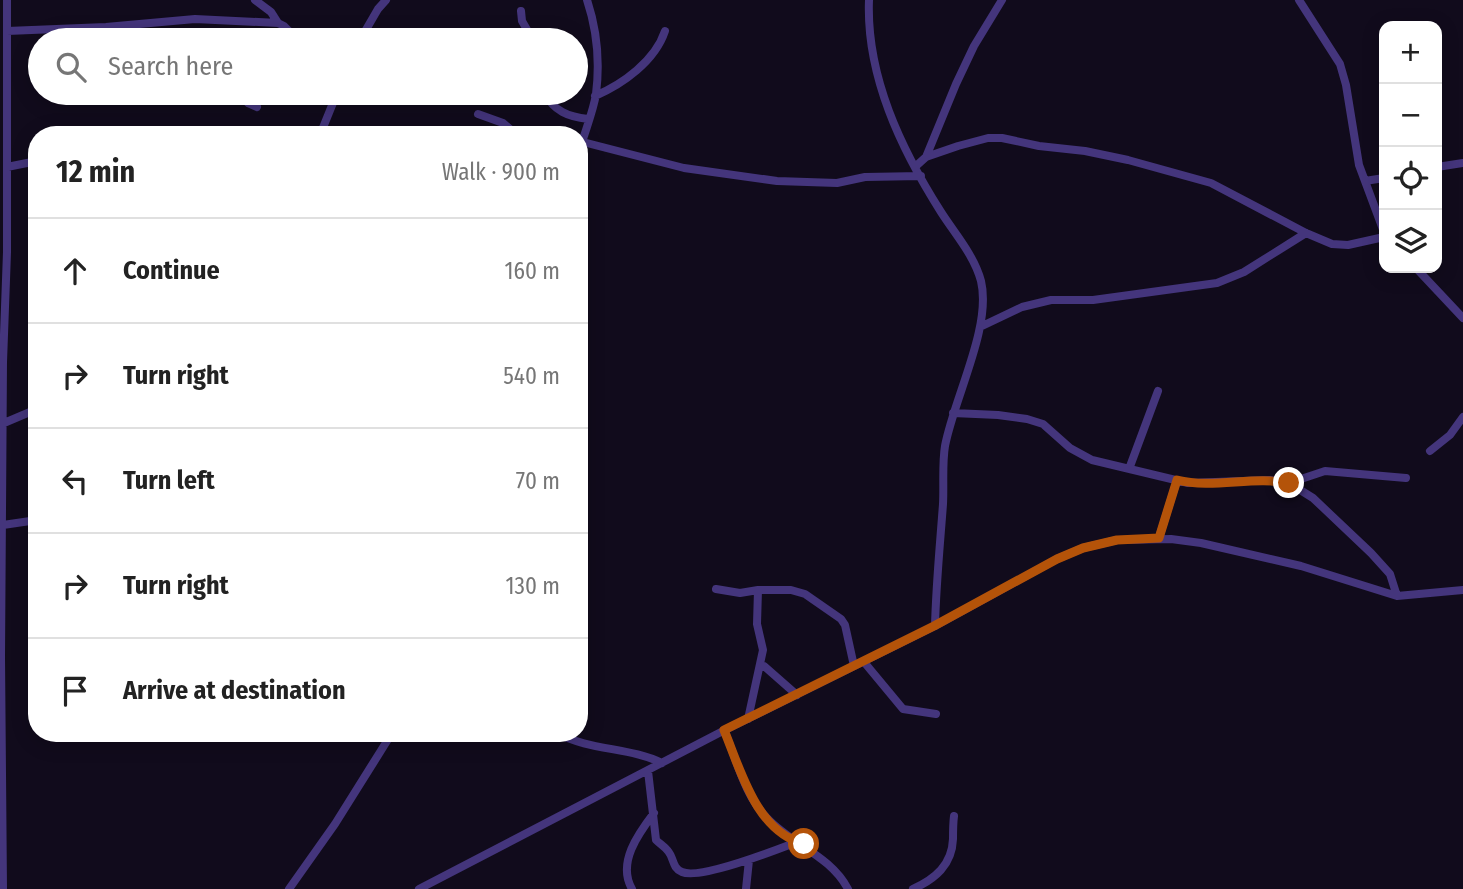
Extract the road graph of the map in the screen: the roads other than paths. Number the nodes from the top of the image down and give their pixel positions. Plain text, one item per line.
1 (7, 0) edge
2 (255, 0) edge
3 (386, 0) edge
4 (587, 0) edge
5 (869, 0) edge
6 (1002, 0) edge
7 (1299, 0) edge
8 (521, 11) dead end
9 (278, 23) junction
10 (81, 28) edge
11 (286, 28) edge
12 (367, 28) edge
13 (525, 28) edge
14 (28, 30) edge
15 (7, 31) junction
16 (665, 32) dead end
17 (595, 96) junction
18 (249, 105) edge
19 (332, 105) edge
20 (553, 105) edge
21 (257, 107) dead end
22 (478, 114) dead end
23 (588, 119) junction
24 (324, 126) edge
25 (506, 126) edge
26 (586, 126) edge
27 (588, 143) edge
28 (926, 157) junction
29 (28, 163) edge
30 (1463, 163) edge
31 (916, 166) junction
32 (1442, 166) edge
33 (7, 167) junction
34 (921, 176) junction
35 (1379, 179) edge
36 (1365, 181) junction
37 (1379, 219) edge
38 (1306, 233) junction
39 (1379, 238) edge
40 (1421, 273) edge
41 (1463, 318) edge
42 (980, 327) junction
43 (1158, 391) dead end
44 (28, 412) edge
45 (953, 414) junction
46 (1463, 417) edge
47 (2, 422) edge
48 (2, 441) edge
49 (1430, 451) dead end
50 (1129, 469) junction
51 (1406, 478) dead end
52 (1177, 480) junction
53 (1289, 483) junction
54 (2, 520) edge
55 (28, 520) edge
56 (1159, 538) junction
57 (716, 589) dead end
58 (758, 590) junction
59 (1463, 590) edge
60 (1397, 596) junction
61 (934, 626) junction
62 (864, 662) junction
63 (761, 666) junction
64 (854, 666) junction
65 (1, 679) edge
66 (797, 695) junction
67 (936, 715) dead end
68 (748, 719) junction
69 (724, 730) junction
70 (386, 742) edge
71 (582, 742) edge
72 (663, 763) junction
73 (648, 771) junction
74 (654, 813) junction
75 (954, 816) dead end
76 (797, 842) junction
77 (749, 860) junction
78 (3, 889) edge
79 (289, 889) edge
80 (419, 889) edge
81 (632, 889) edge
82 (746, 889) edge
83 (848, 889) edge
84 (913, 889) edge

1 - 15 street
2 - 9 street
3 - 12 street
4 - 17 street
5 - 31 street
6 - 28 street
7 - 36 street
8 - 13 street
9 - 10 street
9 - 11 street
14 - 15 street
15 - 33 street
16 - 17 street
17 - 23 street
18 - 21 street
19 - 24 street
20 - 23 street
22 - 25 street
23 - 26 street
27 - 34 street
28 - 31 street
28 - 38 street
29 - 33 street
30 - 32 street
31 - 34 street
33 - 47 street
34 - 42 street
35 - 36 street
36 - 37 street
38 - 39 street
38 - 42 street
40 - 41 street
42 - 45 street
43 - 50 street
44 - 47 street
45 - 50 street
45 - 61 street
46 - 49 street
47 - 48 street
48 - 54 street
50 - 52 street
51 - 53 street
52 - 53 street
52 - 56 street
53 - 60 street
54 - 55 street
54 - 65 street
56 - 60 street
56 - 61 street
57 - 58 street
58 - 63 street
58 - 64 street
59 - 60 street
61 - 62 street
62 - 64 street
62 - 67 street
63 - 66 street
63 - 68 street
64 - 66 street
65 - 78 street
66 - 68 street
68 - 69 street
69 - 72 street
69 - 76 street
70 - 79 street
71 - 72 street
72 - 73 street
73 - 74 street
73 - 80 street
74 - 77 street
74 - 81 street
75 - 84 street
76 - 77 street
76 - 83 street
77 - 82 street

